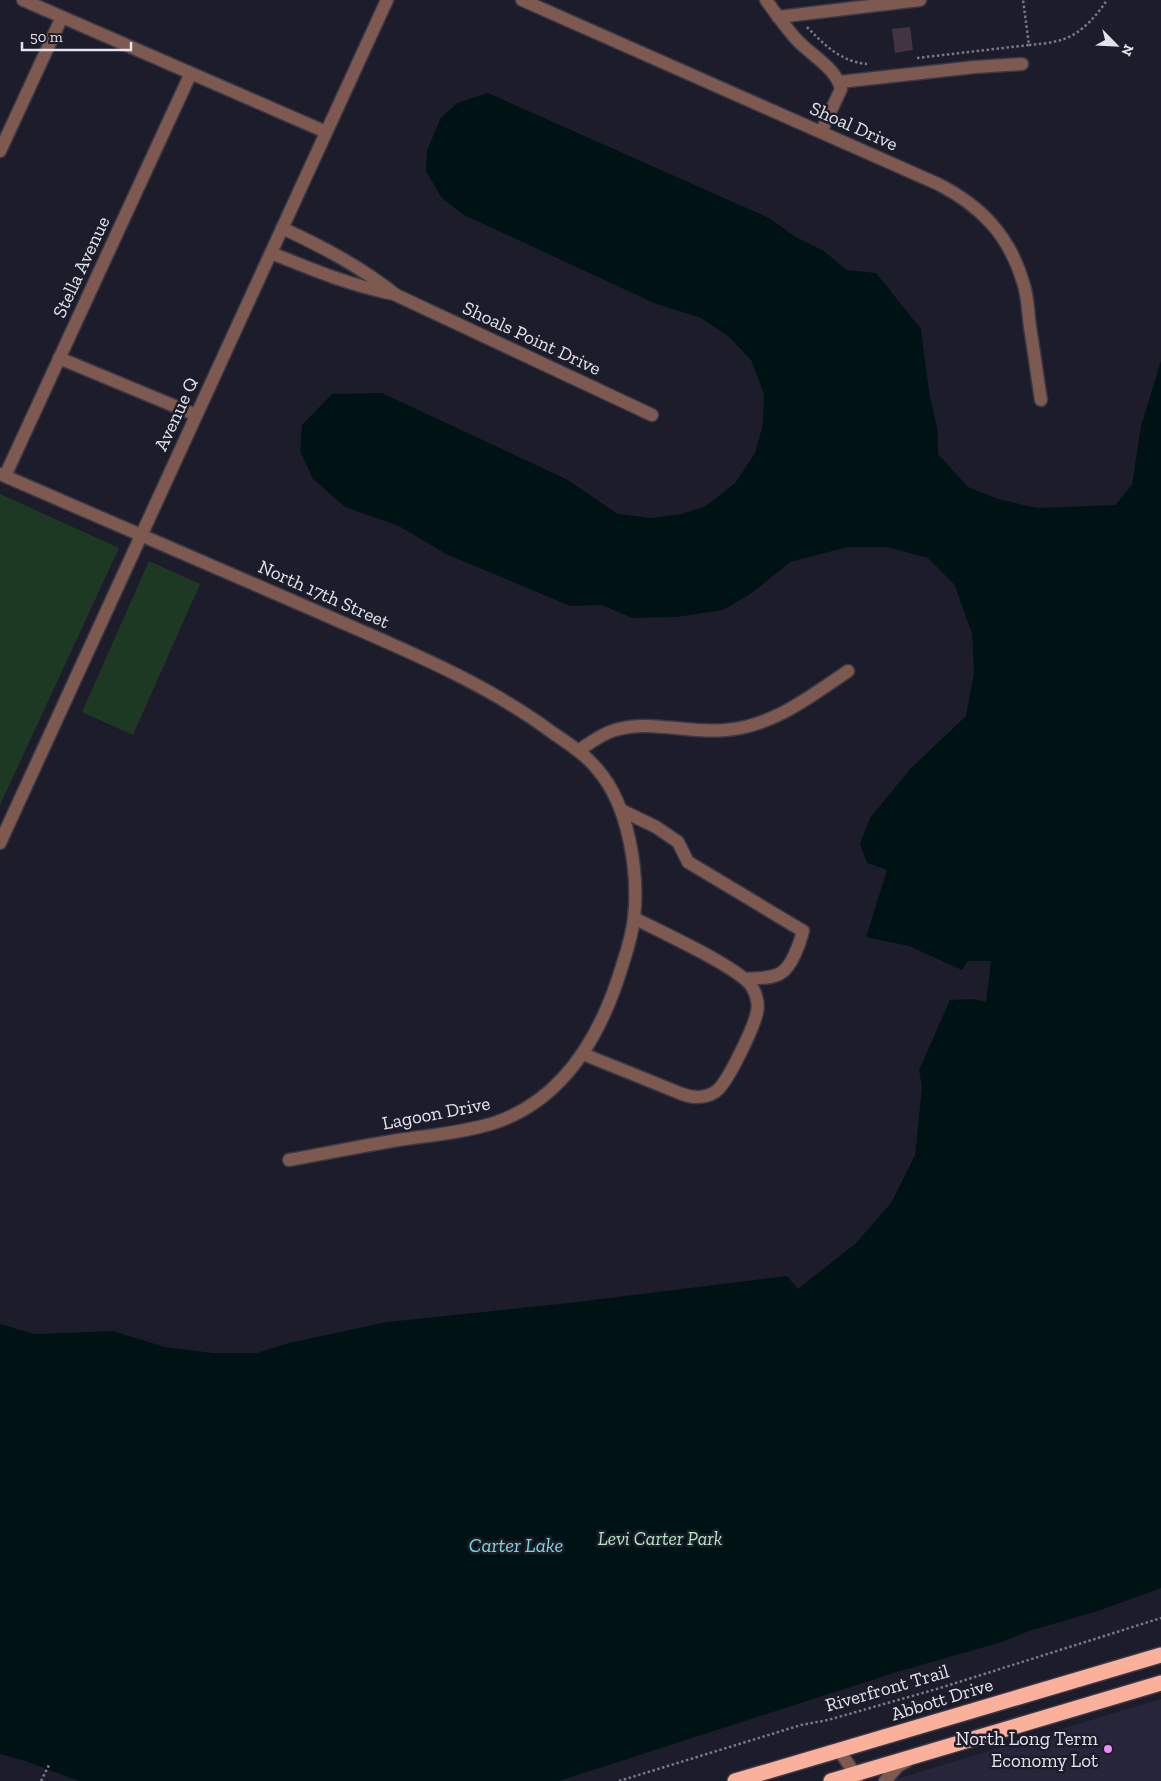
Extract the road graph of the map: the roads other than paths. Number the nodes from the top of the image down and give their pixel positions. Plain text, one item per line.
1 (23, 0) edge
2 (387, 0) edge
3 (522, 0) edge
4 (766, 0) edge
5 (920, 0) edge
6 (62, 17) junction
7 (778, 17) junction
8 (1022, 64) dead end
9 (190, 73) junction
10 (839, 82) junction
11 (326, 132) junction
12 (821, 132) junction
13 (0, 150) edge
14 (282, 228) junction
15 (271, 253) junction
16 (396, 295) junction
17 (59, 358) junction
18 (1041, 400) dead end
19 (196, 415) junction
20 (652, 415) dead end
21 (2, 475) edge
22 (141, 535) junction
23 (848, 671) dead end
24 (578, 751) junction
25 (610, 786) joint
26 (621, 810) junction
27 (0, 843) edge
28 (634, 918) junction
29 (746, 979) junction
30 (583, 1054) junction
31 (289, 1160) dead end
32 (1161, 1655) edge
33 (1161, 1683) edge
34 (839, 1750) junction
35 (916, 1755) junction
36 (856, 1778) edge
37 (836, 1780) edge
38 (735, 1781) edge
39 (885, 1781) edge

1 - 6 street
2 - 11 street, Avenue Q
3 - 12 street, Shoal Drive
4 - 7 street
5 - 7 street
6 - 9 street
6 - 13 street
7 - 10 street
8 - 10 street
9 - 11 street
9 - 17 street, Stella Avenue
10 - 12 street
11 - 14 street, Avenue Q
12 - 18 street, Shoal Drive
14 - 15 street, Avenue Q
14 - 16 street, Shoals Point Drive
15 - 16 street, Shoals Point Drive
15 - 19 street, Avenue Q
16 - 20 street, Shoals Point Drive
17 - 19 street
17 - 21 street, Stella Avenue
19 - 22 street, Avenue Q
21 - 22 street, North 17th Street
22 - 24 street, North 17th Street
22 - 27 street, Avenue Q
23 - 24 street
24 - 25 street, North 17th Street
25 - 26 street, Lagoon Drive
26 - 28 street, Lagoon Drive
26 - 29 street
28 - 29 street
28 - 30 street, Lagoon Drive
29 - 30 street
30 - 31 street, Lagoon Drive
32 - 34 highway, Abbott Drive
33 - 35 highway
34 - 36 street
34 - 37 street
34 - 38 highway, Abbott Drive
35 - 36 highway
35 - 39 street
36 - 37 highway

